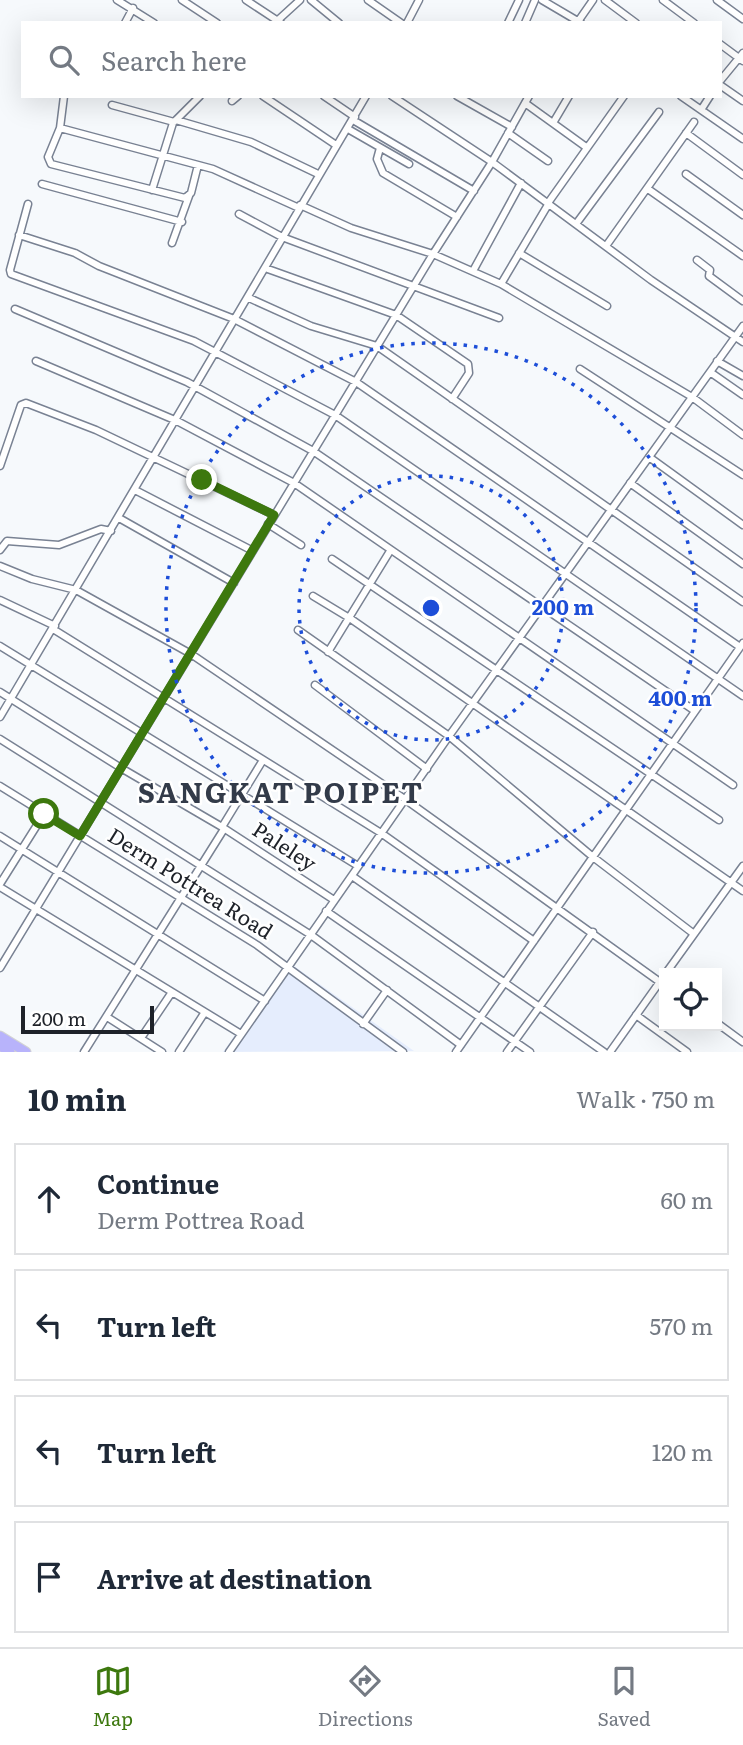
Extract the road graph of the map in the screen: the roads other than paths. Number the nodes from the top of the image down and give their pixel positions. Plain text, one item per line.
1 (117, 0) edge
2 (182, 0) edge
3 (246, 0) edge
4 (300, 0) edge
5 (311, 0) edge
6 (368, 0) edge
7 (419, 0) edge
8 (519, 0) edge
9 (535, 0) edge
10 (542, 0) edge
11 (593, 0) edge
12 (606, 0) edge
13 (663, 0) edge
14 (718, 0) edge
15 (133, 8) junction
16 (684, 15) junction
17 (743, 19) edge
18 (126, 21) edge
19 (151, 21) edge
20 (214, 21) edge
21 (277, 21) edge
22 (279, 21) edge
23 (337, 21) edge
24 (398, 21) edge
25 (408, 21) edge
26 (509, 21) edge
27 (526, 21) edge
28 (577, 21) edge
29 (580, 21) edge
30 (633, 21) edge
31 (680, 21) edge
32 (692, 21) edge
33 (722, 45) edge
34 (742, 58) edge
35 (722, 81) edge
36 (722, 85) edge
37 (64, 98) edge
38 (198, 98) edge
39 (266, 98) edge
40 (327, 98) edge
41 (365, 98) edge
42 (395, 98) edge
43 (460, 98) edge
44 (568, 98) edge
45 (623, 98) edge
46 (684, 98) edge
47 (709, 98) edge
48 (527, 100) edge
49 (743, 101) edge
50 (112, 106) dead end
51 (701, 110) junction
52 (659, 112) dead end
53 (354, 119) junction
54 (175, 121) junction
55 (694, 122) dead end
56 (553, 123) junction
57 (61, 128) junction
58 (348, 129) junction
59 (510, 130) junction
60 (686, 133) junction
61 (743, 139) edge
62 (336, 145) junction
63 (586, 147) junction
64 (380, 148) junction
65 (162, 155) junction
66 (548, 161) dead end
67 (492, 162) junction
68 (409, 164) dead end
69 (198, 165) junction
70 (318, 174) junction
71 (686, 174) dead end
72 (743, 175) edge
73 (521, 183) junction
74 (42, 184) dead end
75 (648, 189) junction
76 (152, 190) junction
77 (474, 191) junction
78 (189, 196) junction
79 (548, 203) junction
80 (28, 204) dead end
81 (300, 206) junction
82 (239, 214) dead end
83 (743, 215) edge
84 (457, 217) junction
85 (182, 222) junction
86 (576, 224) junction
87 (19, 234) junction
88 (282, 237) junction
89 (173, 243) dead end
90 (606, 246) junction
91 (519, 253) junction
92 (433, 254) junction
93 (743, 256) edge
94 (696, 260) dead end
95 (265, 268) junction
96 (473, 271) junction
97 (415, 284) junction
98 (500, 284) junction
99 (249, 298) junction
100 (743, 301) edge
101 (607, 306) dead end
102 (15, 309) dead end
103 (396, 315) junction
104 (499, 318) dead end
105 (234, 319) junction
106 (743, 326) edge
107 (735, 337) junction
108 (743, 342) edge
109 (377, 346) junction
110 (214, 354) junction
111 (36, 361) dead end
112 (717, 361) junction
113 (580, 369) dead end
114 (710, 372) junction
115 (743, 376) edge
116 (356, 382) junction
117 (194, 386) junction
118 (743, 395) edge
119 (692, 397) junction
120 (452, 398) junction
121 (335, 415) junction
122 (177, 421) junction
123 (672, 426) junction
124 (743, 435) edge
125 (313, 451) junction
126 (155, 457) junction
127 (649, 457) junction
128 (0, 466) edge
129 (743, 475) edge
130 (294, 483) junction
131 (630, 483) junction
132 (135, 490) junction
133 (611, 509) junction
134 (274, 515) junction
135 (119, 518) junction
136 (268, 524) junction
137 (743, 525) edge
138 (111, 531) junction
139 (589, 541) junction
140 (301, 545) dead end
141 (0, 550) edge
142 (253, 551) junction
143 (390, 551) junction
144 (332, 559) dead end
145 (743, 564) edge
146 (0, 566) edge
147 (565, 574) junction
148 (233, 583) junction
149 (371, 586) junction
150 (76, 590) junction
151 (313, 596) dead end
152 (0, 600) edge
153 (743, 602) edge
154 (543, 606) junction
155 (351, 618) junction
156 (54, 627) junction
157 (298, 631) dead end
158 (520, 639) junction
159 (0, 646) edge
160 (741, 649) edge
161 (328, 652) junction
162 (191, 654) junction
163 (31, 664) junction
164 (498, 672) junction
165 (717, 680) junction
166 (315, 685) dead end
167 (0, 692) edge
168 (743, 696) edge
169 (11, 699) junction
170 (163, 700) junction
171 (474, 704) junction
172 (695, 711) junction
173 (0, 717) edge
174 (143, 733) junction
175 (449, 736) junction
176 (0, 739) edge
177 (673, 743) junction
178 (263, 760) junction
179 (121, 768) junction
180 (426, 769) junction
181 (650, 775) junction
182 (733, 785) dead end
183 (0, 786) edge
184 (242, 794) junction
185 (406, 800) junction
186 (101, 801) junction
187 (627, 808) junction
188 (44, 814) junction
189 (719, 820) dead end
190 (223, 828) junction
191 (381, 833) junction
192 (0, 836) edge
193 (80, 836) junction
194 (23, 850) junction
195 (593, 857) junction
196 (203, 864) junction
197 (359, 866) junction
198 (743, 866) edge
199 (58, 872) junction
200 (352, 876) junction
201 (732, 883) junction
202 (0, 886) edge
203 (743, 891) edge
204 (181, 898) junction
205 (334, 900) junction
206 (558, 907) junction
207 (36, 909) junction
208 (326, 911) junction
209 (593, 932) junction
210 (694, 934) junction
211 (159, 935) junction
212 (312, 935) junction
213 (534, 940) junction
214 (0, 952) edge
215 (7, 956) junction
216 (0, 968) edge
217 (288, 968) junction
218 (671, 968) edge
219 (138, 970) junction
220 (659, 976) edge
221 (505, 982) junction
222 (659, 985) edge
223 (387, 990) junction
224 (172, 992) junction
225 (265, 1001) junction
226 (541, 1008) junction
227 (205, 1012) junction
228 (636, 1015) junction
229 (107, 1017) junction
230 (481, 1017) junction
231 (363, 1024) junction
232 (722, 1027) edge
233 (241, 1034) junction
234 (0, 1036) edge
235 (141, 1038) junction
236 (515, 1041) junction
237 (743, 1042) edge
238 (461, 1045) junction
239 (0, 1046) edge
240 (10, 1052) edge
241 (26, 1052) edge
242 (84, 1052) edge
243 (163, 1052) edge
244 (179, 1052) edge
245 (229, 1052) edge
246 (402, 1052) edge
247 (456, 1052) edge
248 (507, 1052) edge
249 (530, 1052) edge
250 (604, 1052) edge
251 (610, 1052) edge
252 (687, 1052) edge

1 - 15 street
2 - 20 street
3 - 21 street
4 - 22 street
5 - 23 street
6 - 24 street
7 - 25 street
8 - 26 street
9 - 27 street
10 - 28 street
11 - 29 street
12 - 30 street
13 - 16 street
14 - 17 street
15 - 18 street
15 - 19 street
16 - 31 street
16 - 32 street
33 - 34 street
34 - 35 street
36 - 49 street
37 - 57 street
38 - 54 street
39 - 62 street
40 - 53 street
41 - 53 street
42 - 67 street
43 - 59 street
44 - 56 street
45 - 63 street
46 - 51 street
47 - 51 street
48 - 56 street
48 - 59 street
50 - 54 street
51 - 61 street
52 - 86 street
53 - 58 street
53 - 77 street
54 - 65 street
54 - 70 street
55 - 60 street
56 - 63 street
57 - 65 street
57 - 76 street
58 - 62 street
58 - 64 street
59 - 66 street
59 - 67 street
60 - 72 street
60 - 75 street
62 - 70 street
63 - 79 street
64 - 68 street
64 - 84 street
65 - 69 street
65 - 76 street
67 - 73 street
67 - 77 street
69 - 78 street
69 - 81 street
70 - 81 street
71 - 83 street
73 - 79 street
73 - 96 street
74 - 85 street
75 - 90 street
75 - 93 street
76 - 78 street
77 - 84 street
78 - 85 street
79 - 86 street
79 - 91 street
80 - 87 street
81 - 88 street
81 - 92 street
82 - 88 street
84 - 92 street
85 - 89 street
86 - 90 street
87 - 105 street
87 - 110 street
88 - 95 street
88 - 97 street
90 - 107 street
91 - 98 street
91 - 101 street
92 - 96 street
92 - 97 street
94 - 100 street
95 - 99 street
95 - 103 street
96 - 98 street
97 - 103 street
97 - 104 street
98 - 119 street
99 - 105 street
99 - 109 street
102 - 117 street
103 - 109 street
103 - 120 street
105 - 110 street
105 - 116 street
106 - 107 street
107 - 108 street
107 - 112 street
109 - 116 street
109 - 120 street
110 - 117 street
110 - 121 street
111 - 122 street
112 - 114 street
112 - 115 street
113 - 123 street
114 - 118 street
114 - 119 street
116 - 121 street
116 - 139 street
117 - 122 street
117 - 125 street
119 - 123 street
119 - 124 street
120 - 133 street
121 - 125 street
121 - 147 street
122 - 126 street
122 - 130 street
123 - 127 street
123 - 129 street
125 - 130 street
125 - 154 street
126 - 128 street
126 - 132 street
126 - 134 street
127 - 131 street
127 - 137 street
130 - 134 street
130 - 143 street
131 - 133 street
131 - 145 street
132 - 135 street
132 - 142 street
133 - 139 street
133 - 153 street
134 - 136 street
135 - 138 street
135 - 148 street
136 - 140 street
136 - 142 street
138 - 141 street
138 - 150 street
139 - 147 street
139 - 160 street
142 - 148 street
143 - 149 street
143 - 158 street
144 - 149 street
146 - 150 street
147 - 154 street
147 - 165 street
148 - 162 street
149 - 155 street
149 - 164 street
150 - 156 street
150 - 162 street
151 - 155 street
152 - 156 street
154 - 158 street
154 - 172 street
155 - 161 street
155 - 171 street
156 - 163 street
156 - 170 street
157 - 161 street
158 - 164 street
158 - 177 street
159 - 163 street
160 - 165 street
161 - 175 street
162 - 170 street
162 - 185 street
163 - 169 street
163 - 174 street
164 - 171 street
164 - 181 street
165 - 168 street
165 - 172 street
166 - 180 street
167 - 169 street, Paleley
169 - 173 street
169 - 179 street, Paleley
170 - 174 street
170 - 178 street
171 - 175 street
171 - 187 street
172 - 177 street
174 - 179 street
174 - 184 street
175 - 180 street
175 - 195 street
176 - 186 street
177 - 181 street
177 - 182 street
178 - 184 street
178 - 191 street
179 - 186 street
179 - 190 street, Paleley
180 - 185 street
181 - 187 street
181 - 189 street
183 - 188 street, Derm Pottrea Road
184 - 190 street
184 - 197 street
185 - 191 street
185 - 206 street
186 - 193 street
186 - 196 street
187 - 195 street
187 - 201 street
188 - 193 street, Derm Pottrea Road
188 - 194 street
190 - 196 street
190 - 205 street, Paleley
191 - 197 street
191 - 213 street
192 - 194 street
193 - 199 street
193 - 204 street, Derm Pottrea Road
194 - 199 street
194 - 202 street
195 - 206 street
195 - 210 street
196 - 204 street
196 - 212 street
197 - 200 street
198 - 201 street
199 - 207 street
199 - 211 street
200 - 205 street
200 - 221 street
201 - 203 street
201 - 210 street
202 - 207 street
204 - 211 street
204 - 217 street, Derm Pottrea Road
205 - 208 street
206 - 209 street
206 - 213 street
207 - 215 street
207 - 219 street
208 - 212 street
208 - 230 street
209 - 220 street
209 - 226 street
210 - 218 street
211 - 219 street
211 - 225 street
212 - 217 street
212 - 223 street
213 - 221 street
214 - 215 street
215 - 216 street
217 - 225 street
217 - 231 street, Derm Pottrea Road
219 - 224 street
219 - 229 street
221 - 226 street
221 - 230 street
222 - 228 street
223 - 231 street
223 - 238 street
224 - 227 street
224 - 235 street
225 - 233 street
226 - 236 street
226 - 250 street
227 - 233 street
227 - 244 street
228 - 251 street
228 - 252 street
229 - 235 street
229 - 242 street
230 - 236 street
230 - 238 street
231 - 246 street, Derm Pottrea Road
232 - 237 street
233 - 245 street
234 - 241 highway
235 - 243 street
236 - 248 street
236 - 249 street
238 - 247 street
239 - 240 highway

